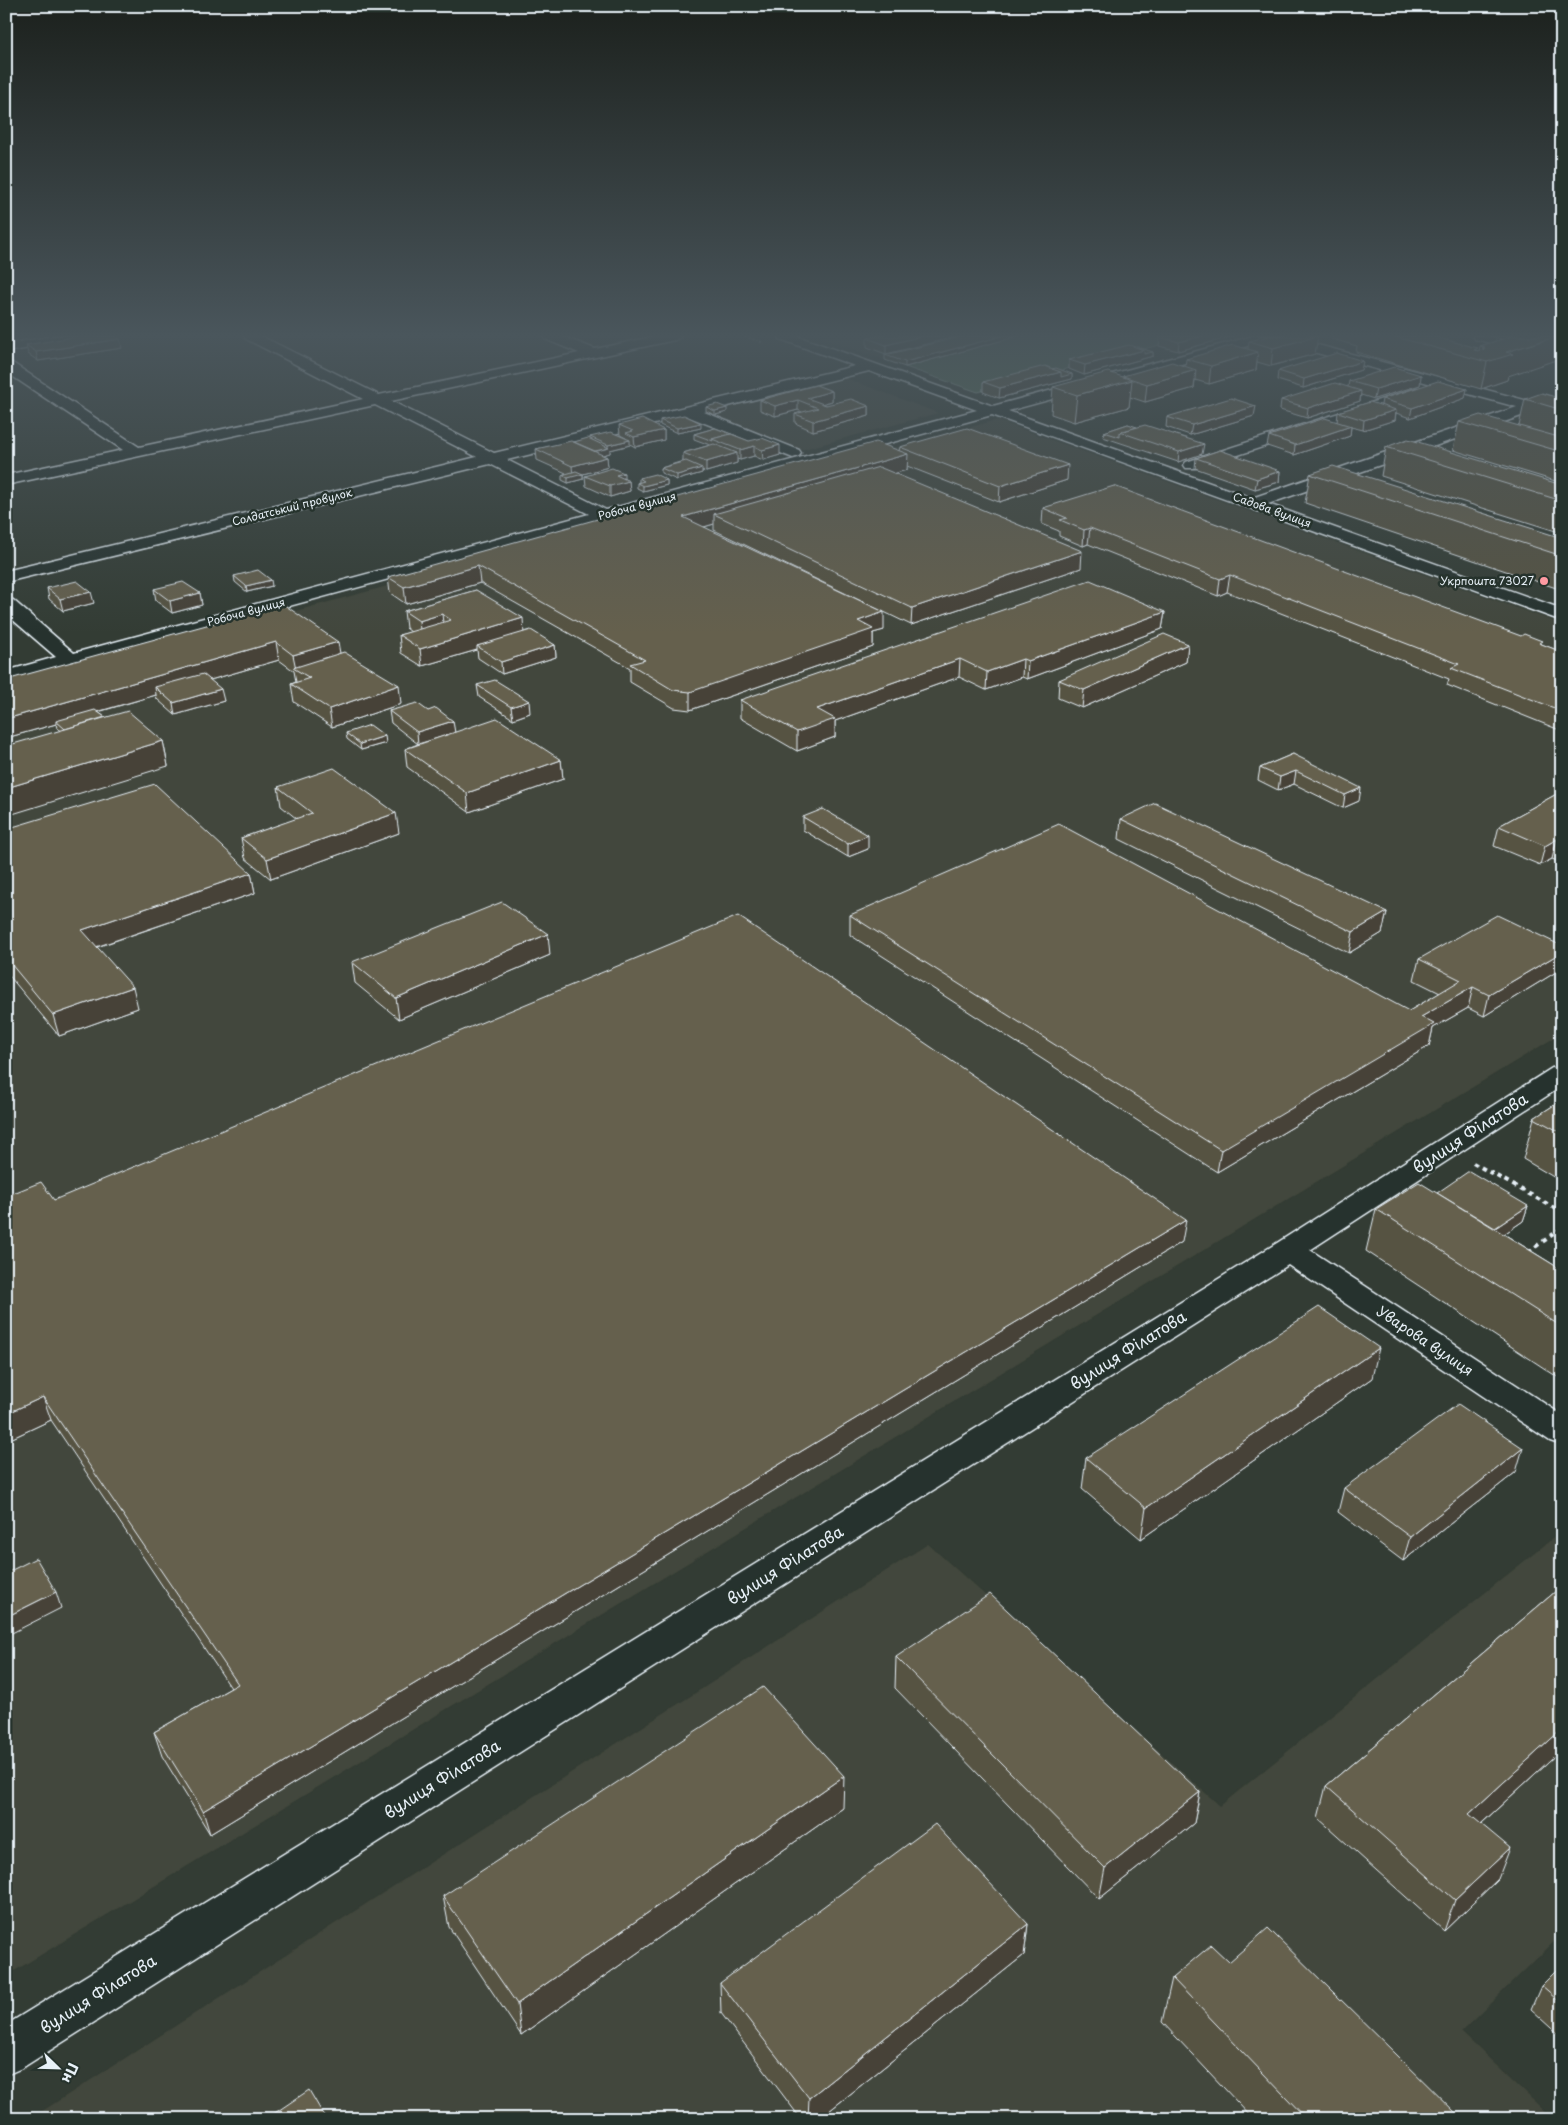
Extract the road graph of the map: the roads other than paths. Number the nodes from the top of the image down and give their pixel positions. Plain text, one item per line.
1 (111, 435) edge
2 (214, 435) edge
3 (448, 435) edge
4 (589, 435) edge
5 (749, 435) edge
6 (900, 435) edge
7 (1060, 435) edge
8 (1283, 435) edge
9 (1448, 435) edge
10 (1491, 435) edge
11 (1497, 437) edge
12 (136, 452) junction
13 (1394, 454) junction
14 (494, 458) junction
15 (809, 459) junction
16 (1422, 463) edge
17 (1166, 473) junction
18 (6, 480) edge
19 (1315, 481) junction
20 (1342, 490) edge
21 (1252, 503) junction
22 (604, 515) junction
23 (6, 577) edge
24 (9, 609) edge
25 (1562, 615) edge
26 (71, 660) junction
27 (6, 677) edge
28 (1562, 1074) edge
29 (1288, 1250) junction
30 (1562, 1432) edge
31 (6, 2052) edge

1 - 12 street
2 - 12 street
3 - 14 street
4 - 14 street, Солдатський провулок
5 - 15 street
6 - 15 street, Робоча вулиця
7 - 17 street, Садова вулиця
8 - 17 street
9 - 13 street
10 - 11 street
12 - 18 street
13 - 16 street
13 - 19 street
14 - 22 street
14 - 23 street, Солдатський провулок
15 - 22 street, Робоча вулиця
17 - 21 street, Садова вулиця
19 - 20 street
19 - 21 street
21 - 25 street, Садова вулиця
22 - 26 street, Робоча вулиця
24 - 26 street
26 - 27 street, Робоча вулиця
28 - 29 street, вулиця Філатова
29 - 30 street, Уварова вулиця
29 - 31 street, вулиця Філатова

